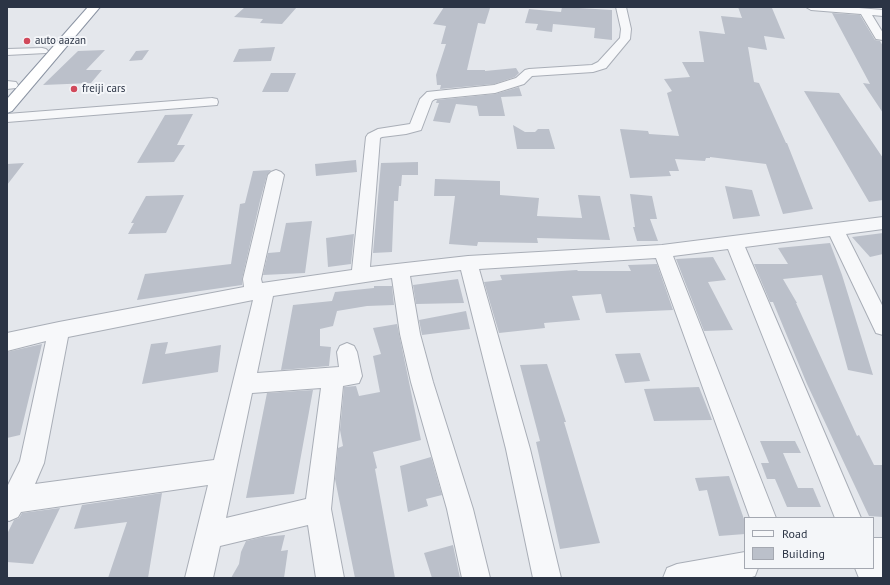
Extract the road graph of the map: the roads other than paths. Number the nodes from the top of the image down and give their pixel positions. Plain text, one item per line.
1 (81, 7) edge
2 (94, 7) edge
3 (621, 7) edge
4 (811, 7) edge
5 (864, 11) junction
6 (883, 12) edge
7 (880, 37) dead end
8 (7, 52) edge
9 (42, 52) junction
10 (9, 87) edge
11 (212, 102) dead end
12 (7, 108) edge
13 (7, 118) edge
14 (276, 175) dead end
15 (883, 223) edge
16 (835, 229) junction
17 (734, 242) junction
18 (662, 251) junction
19 (468, 263) junction
20 (400, 270) junction
21 (361, 276) junction
22 (260, 291) junction
23 (881, 319) edge
24 (59, 330) junction
25 (7, 342) edge
26 (347, 352) dead end
27 (333, 377) junction
28 (243, 384) junction
29 (223, 471) junction
30 (10, 506) edge
31 (318, 509) junction
32 (763, 517) edge
33 (848, 517) edge
34 (208, 536) junction
35 (744, 566) edge
36 (199, 578) edge
37 (330, 578) edge
38 (476, 578) edge
39 (547, 578) edge
40 (677, 578) edge

1 - 9 highway
2 - 12 highway
3 - 21 street
4 - 5 street
5 - 6 street
5 - 7 street
8 - 9 street
9 - 10 highway
11 - 13 street
14 - 22 street
15 - 16 street
16 - 17 street
16 - 23 street
17 - 18 street
17 - 33 street
18 - 19 street
18 - 32 street
19 - 20 street
19 - 39 street
20 - 21 street
20 - 38 street
21 - 22 street
22 - 24 street
22 - 28 street
24 - 25 street
24 - 30 street
26 - 27 street
27 - 28 street
27 - 31 street
28 - 29 street
29 - 30 street
29 - 34 street
31 - 34 street
31 - 37 street
34 - 36 street
35 - 40 street

